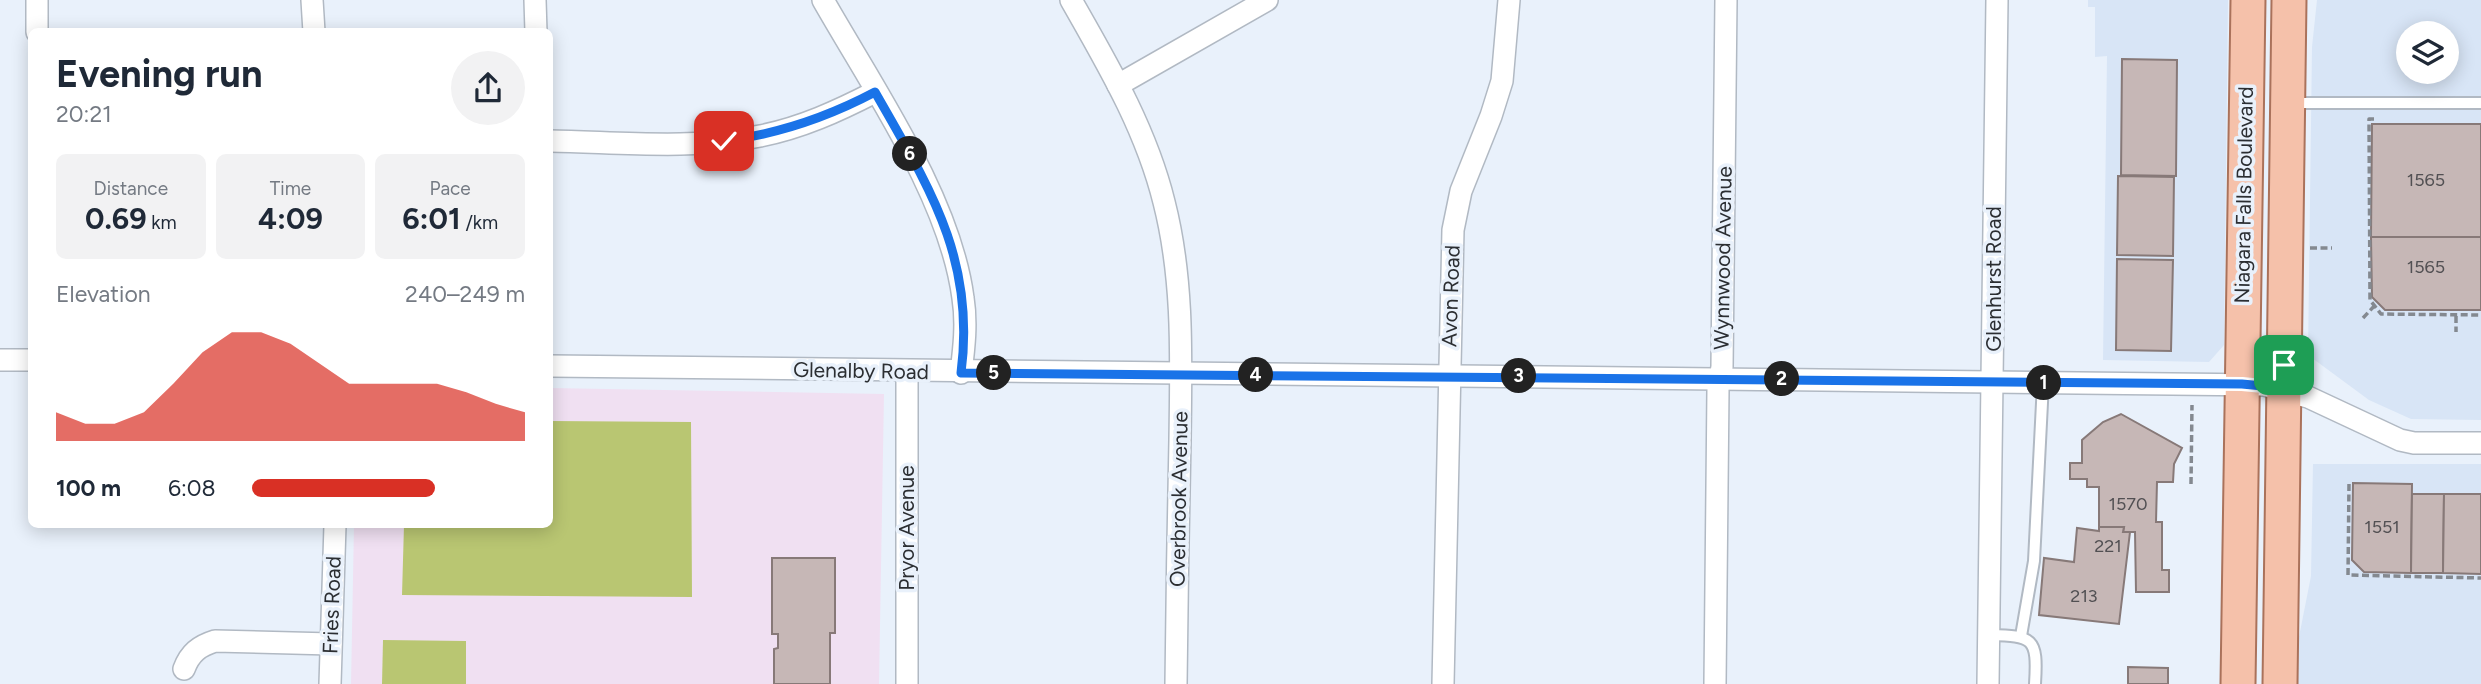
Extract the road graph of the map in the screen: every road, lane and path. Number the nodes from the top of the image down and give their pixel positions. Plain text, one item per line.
1 (37, 0) edge
2 (312, 0) edge
3 (535, 0) edge
4 (823, 0) edge
5 (1071, 0) edge
6 (1267, 0) edge
7 (1509, 0) edge
8 (1726, 0) edge
9 (1997, 0) edge
10 (2248, 0) edge
11 (2289, 0) edge
12 (37, 28) edge
13 (314, 28) edge
14 (536, 28) edge
15 (1118, 85) junction
16 (875, 92) junction
17 (2287, 103) junction
18 (2481, 103) edge
19 (2370, 119) dead end
20 (553, 141) edge
21 (2308, 248) dead end
22 (2332, 248) dead end
23 (2376, 305) junction
24 (2481, 315) edge
25 (2456, 316) junction
26 (2363, 318) dead end
27 (2456, 332) dead end
28 (0, 360) edge
29 (28, 360) edge
30 (553, 366) edge
31 (907, 372) junction
32 (961, 373) junction
33 (1181, 374) junction
34 (1449, 375) junction
35 (1720, 378) junction
36 (1994, 383) junction
37 (2043, 383) junction
38 (2263, 386) junction
39 (2192, 405) dead end
40 (2481, 443) edge
41 (2191, 484) dead end
42 (2349, 484) dead end
43 (335, 528) edge
44 (2481, 578) edge
45 (1989, 635) junction
46 (2021, 636) junction
47 (331, 644) junction
48 (184, 669) dead end
49 (330, 684) edge
50 (907, 684) edge
51 (1176, 684) edge
52 (1443, 684) edge
53 (1715, 684) edge
54 (1988, 684) edge
55 (2035, 684) edge
56 (2238, 684) edge
57 (2280, 684) edge

1 - 12 street
2 - 13 street
3 - 14 street
4 - 16 street
5 - 15 street, Overbrook Avenue
6 - 15 street
7 - 34 street, Avon Road
8 - 35 street, Wynnwood Avenue
9 - 36 street, Glenhurst Road
10 - 38 main road, Niagara Falls Boulevard
11 - 17 main road, Niagara Falls Boulevard
15 - 33 street, Overbrook Avenue
16 - 20 street
16 - 32 street
17 - 18 lane
17 - 38 main road, Niagara Falls Boulevard
19 - 23 path
21 - 22 path
23 - 25 path
23 - 26 path
24 - 25 path
25 - 27 path
28 - 29 street
30 - 31 street, Glenalby Road
31 - 32 street, Glenalby Road
31 - 50 street, Pryor Avenue
32 - 33 street, Glenalby Road
33 - 34 street, Glenalby Road
33 - 51 street, Overbrook Avenue
34 - 35 street, Glenalby Road
34 - 52 street, Avon Road
35 - 36 street, Glenalby Road
35 - 53 street, Wynnwood Avenue
36 - 37 street, Glenalby Road
36 - 45 street, Glenhurst Road
37 - 38 street, Glenalby Road
37 - 46 lane
38 - 40 street
38 - 56 main road, Niagara Falls Boulevard
38 - 57 main road, Niagara Falls Boulevard
39 - 41 path
42 - 44 path
43 - 47 street, Fries Road
45 - 46 lane
45 - 54 street, Glenhurst Road
46 - 55 lane
47 - 48 street
47 - 49 street, Fries Road

